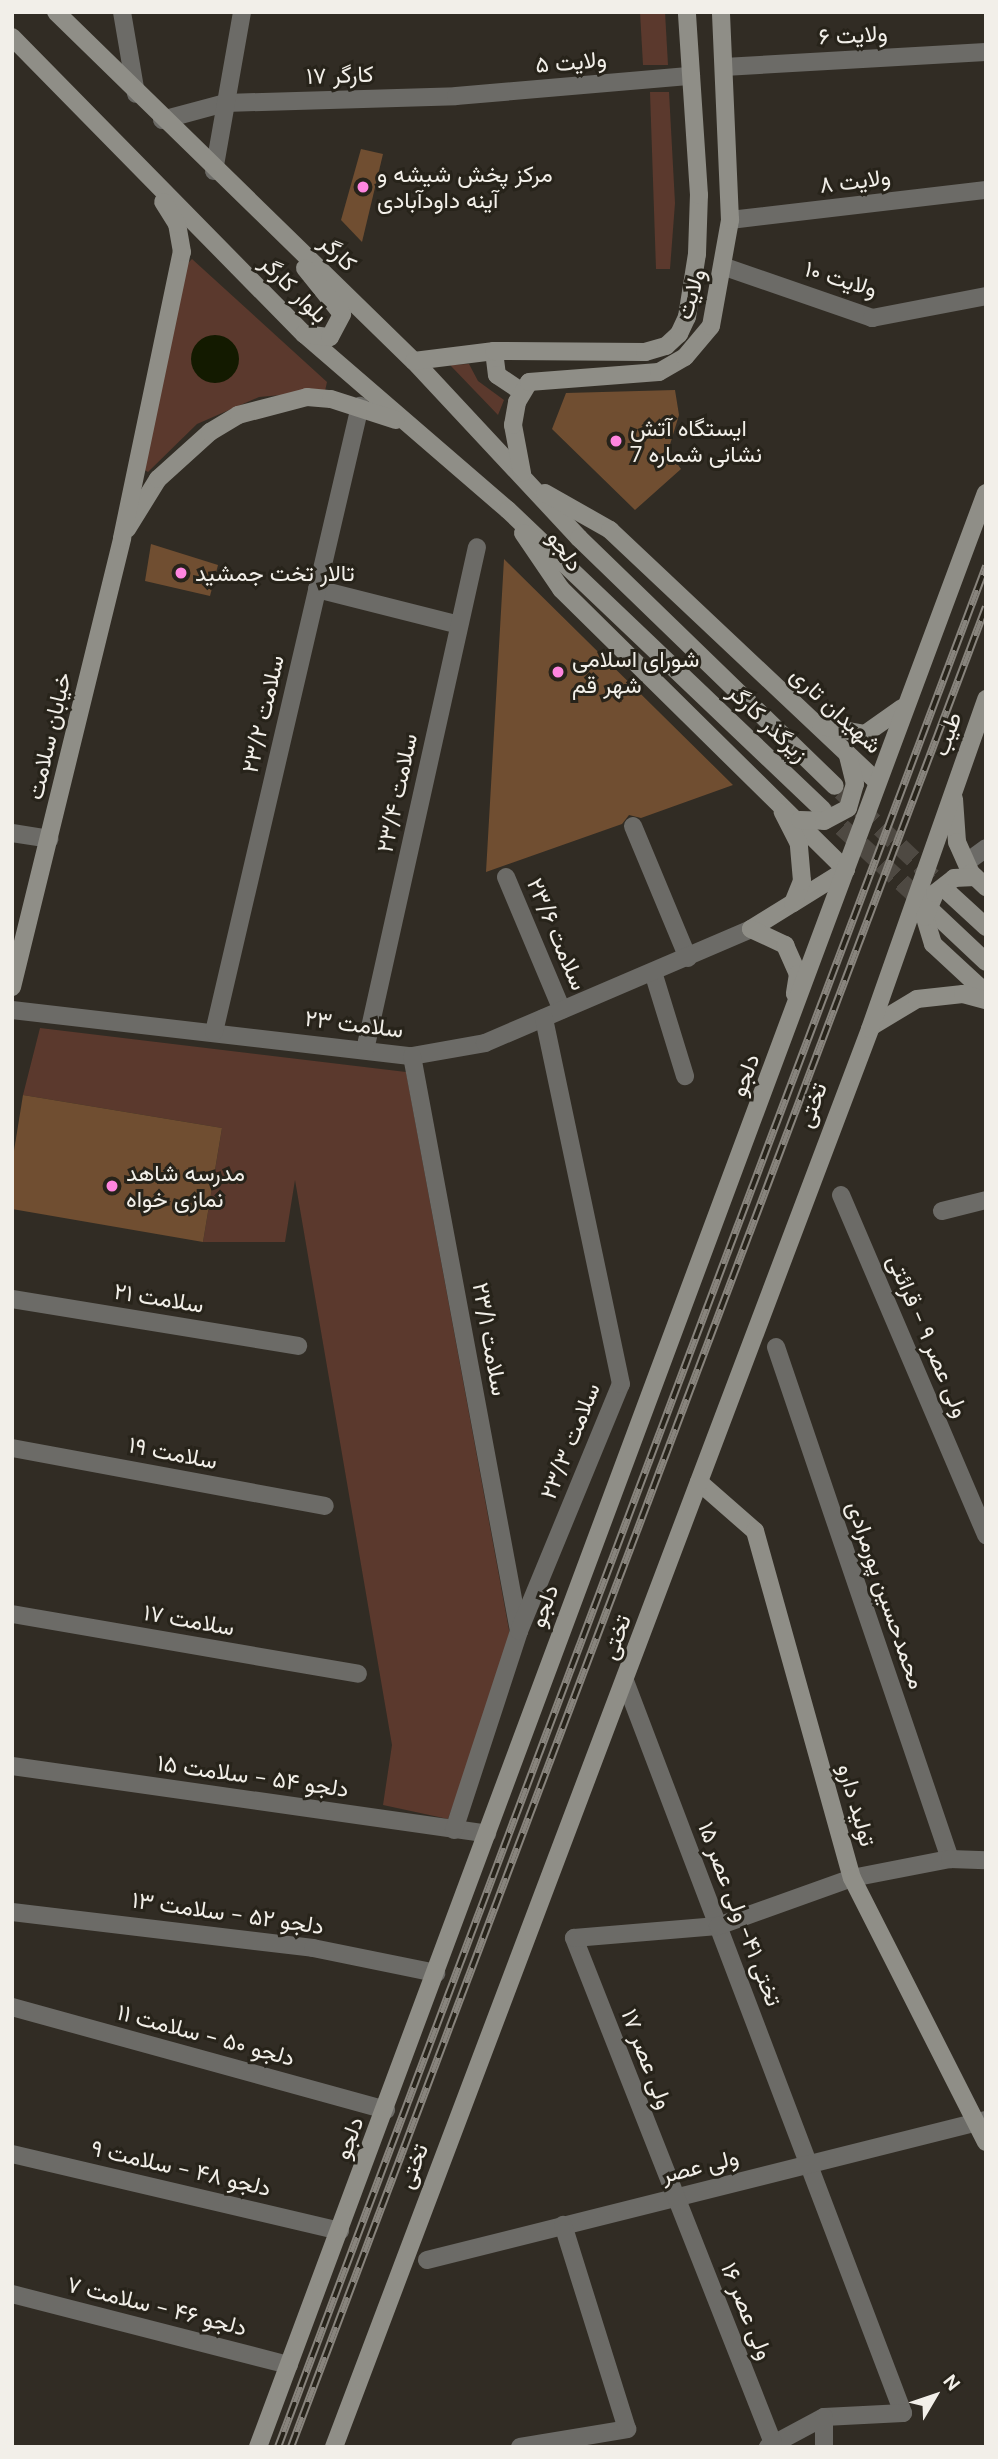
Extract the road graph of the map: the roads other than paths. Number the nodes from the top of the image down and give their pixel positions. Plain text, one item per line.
1 (56, 12) edge
2 (122, 12) edge
3 (242, 12) edge
4 (687, 12) edge
5 (721, 12) edge
6 (12, 37) edge
7 (986, 52) edge
8 (724, 67) junction
9 (691, 76) junction
10 (136, 94) junction
11 (456, 96) joint
12 (225, 103) junction
13 (162, 120) junction
14 (140, 167) junction
15 (220, 176) junction
16 (986, 190) edge
17 (730, 220) junction
18 (725, 267) junction
19 (986, 296) edge
20 (687, 317) junction
21 (711, 326) junction
22 (304, 334) junction
23 (654, 349) junction
24 (494, 351) junction
25 (414, 361) junction
26 (659, 372) junction
27 (521, 391) junction
28 (359, 406) junction
29 (414, 427) junction
30 (526, 482) junction
31 (986, 494) edge
32 (508, 510) junction
33 (122, 538) junction
34 (579, 538) joint
35 (477, 547) dead end
36 (559, 557) joint
37 (317, 589) junction
38 (458, 625) junction
39 (986, 699) edge
40 (905, 706) junction
41 (812, 721) junction
42 (848, 755) junction
43 (876, 781) junction
44 (955, 785) junction
45 (835, 786) tunnel mouth
46 (770, 791) junction
47 (822, 809) tunnel mouth
48 (800, 820) junction
49 (633, 826) dead end
50 (12, 833) edge
51 (50, 839) junction
52 (935, 841) joint
53 (986, 848) edge
54 (846, 870) junction
55 (976, 875) edge
56 (506, 877) dead end
57 (948, 892) tunnel mouth
58 (793, 903) junction
59 (933, 912) tunnel mouth
60 (986, 927) edge
61 (751, 929) junction
62 (688, 958) junction
63 (986, 962) edge
64 (653, 972) junction
65 (12, 987) edge
66 (986, 993) edge
67 (986, 1000) edge
68 (12, 1010) edge
69 (562, 1010) junction
70 (544, 1018) junction
71 (791, 1023) junction
72 (870, 1029) junction
73 (214, 1032) junction
74 (365, 1050) junction
75 (412, 1056) junction
76 (685, 1076) dead end
77 (841, 1195) dead end
78 (986, 1200) edge
79 (942, 1211) dead end
80 (12, 1299) edge
81 (298, 1346) dead end
82 (776, 1347) dead end
83 (12, 1448) edge
84 (699, 1482) junction
85 (326, 1506) dead end
86 (986, 1535) edge
87 (12, 1615) edge
88 (519, 1631) junction
89 (358, 1674) dead end
90 (625, 1681) junction
91 (12, 1766) edge
92 (454, 1830) junction
93 (487, 1834) junction
94 (950, 1859) junction
95 (986, 1860) edge
96 (852, 1878) junction
97 (12, 1912) edge
98 (718, 1926) junction
99 (436, 1973) junction
100 (12, 2007) edge
101 (386, 2110) junction
102 (981, 2121) edge
103 (986, 2142) edge
104 (12, 2154) edge
105 (809, 2164) junction
106 (675, 2197) junction
107 (563, 2225) junction
108 (340, 2231) junction
109 (427, 2260) dead end
110 (12, 2294) edge
111 (289, 2365) junction
112 (824, 2417) junction
113 (770, 2445) edge
114 (258, 2447) edge
115 (334, 2447) edge
116 (520, 2447) edge
117 (824, 2447) edge

1 - 10 street, کارگر
2 - 10 street
3 - 12 street
4 - 9 street, ولایت
5 - 8 street, ولایت
6 - 14 street, بلوار کارگر
7 - 8 street, ولایت ۶
8 - 17 street, ولایت
9 - 11 street, ولایت ۵
9 - 20 street, ولایت
10 - 13 street, کارگر
11 - 12 street, کارگر ۱۷
12 - 13 street, کارگر ۱۷
12 - 15 street
13 - 15 street, کارگر
14 - 22 street, بلوار کارگر
14 - 33 street, خیابان سلامت
15 - 22 street
15 - 25 street, کارگر
16 - 17 street, ولایت ۸
17 - 18 street, ولایت
18 - 19 street, ولایت ۱۰
18 - 21 street, ولایت
20 - 21 street
20 - 23 street, ولایت
21 - 26 street, ولایت
22 - 29 street, بلوار کارگر
23 - 24 street
23 - 26 street
24 - 25 street
24 - 27 street
25 - 30 street, کارگر
26 - 27 street, ولایت
27 - 30 street
28 - 29 street, خیابان سلامت
28 - 33 street, خیابان سلامت
28 - 37 street, سلامت ۲۳/۲
29 - 32 street, بلوار کارگر
30 - 34 street, کارگر
30 - 41 street, شهیدان تاری
31 - 40 street, شهیدان تاری
32 - 36 street, بلوار کارگر
32 - 46 street, دلجو
33 - 51 street, خیابان سلامت
34 - 45 street, زیرگذر کارگر
35 - 38 street, سلامت ۲۳/۴
36 - 47 street, زیرگذر کارگر
37 - 38 street
37 - 73 street, سلامت ۲۳/۲
38 - 74 street, سلامت ۲۳/۴
39 - 44 street, طیب
40 - 41 street
40 - 43 street, شهیدان تاری
41 - 42 street, شهیدان تاری
42 - 43 street, شهیدان تاری
42 - 48 street, bridge
43 - 54 street, دلجو
44 - 52 street, طیب
44 - 55 street
46 - 48 street, دلجو
46 - 58 street
48 - 54 street, دلجو
49 - 62 street
50 - 51 street
51 - 65 street, خیابان سلامت
52 - 72 street, تختی
53 - 55 street
54 - 58 street
54 - 71 street, دلجو
55 - 66 street, bridge
56 - 69 street, سلامت ۲۳/۶
57 - 60 street
58 - 61 street
59 - 63 street
61 - 62 street, سلامت ۲۳
61 - 71 street
62 - 64 street, سلامت ۲۳
64 - 69 street, سلامت ۲۳
64 - 76 street
67 - 72 street
68 - 73 street, سلامت ۲۳
69 - 70 street, سلامت ۲۳
70 - 75 street, سلامت ۲۳
70 - 88 street, سلامت ۲۳/۳
71 - 93 street, دلجو
72 - 84 street, تختی
73 - 74 street, سلامت ۲۳
74 - 75 street, سلامت ۲۳
75 - 88 street, سلامت ۲۳/۱
77 - 86 street, ولی عصر ۹ - قرائتی
78 - 79 street
80 - 81 street, سلامت ۲۱
82 - 94 street, محمدحسین پورمرادی
83 - 85 street, سلامت ۱۹
84 - 90 street, تختی
84 - 96 street, تولید دارو
87 - 89 street, سلامت ۱۷
88 - 92 street, سلامت ۲۳/۳
90 - 98 street, تختی ۴۱- ولی عصر ۱۵
90 - 115 street, تختی
91 - 92 street, دلجو ۵۴ - سلامت ۱۵
92 - 93 street, دلجو ۵۴ - سلامت ۱۵
93 - 99 street, دلجو
94 - 95 street
94 - 96 street
96 - 98 street
96 - 102 street, تولید دارو
97 - 99 street, دلجو ۵۲ - سلامت ۱۳
98 - 105 street, تختی ۴۱- ولی عصر ۱۵
98 - 106 street, ولی عصر ۱۷
99 - 101 street, دلجو
100 - 101 street, دلجو ۵۰ - سلامت ۱۱
101 - 108 street, دلجو
102 - 103 street, تولید دارو
102 - 105 street, ولی عصر
104 - 108 street, دلجو ۴۸ - سلامت ۹
105 - 106 street, ولی عصر
105 - 112 street, تختی ۴۱- ولی عصر ۱۵
106 - 107 street, ولی عصر
106 - 113 street, ولی عصر ۱۶
107 - 109 street, ولی عصر
107 - 116 street
108 - 111 street, دلجو
110 - 111 street, دلجو ۴۶ - سلامت ۷
111 - 114 street, دلجو
112 - 113 street
112 - 117 street

